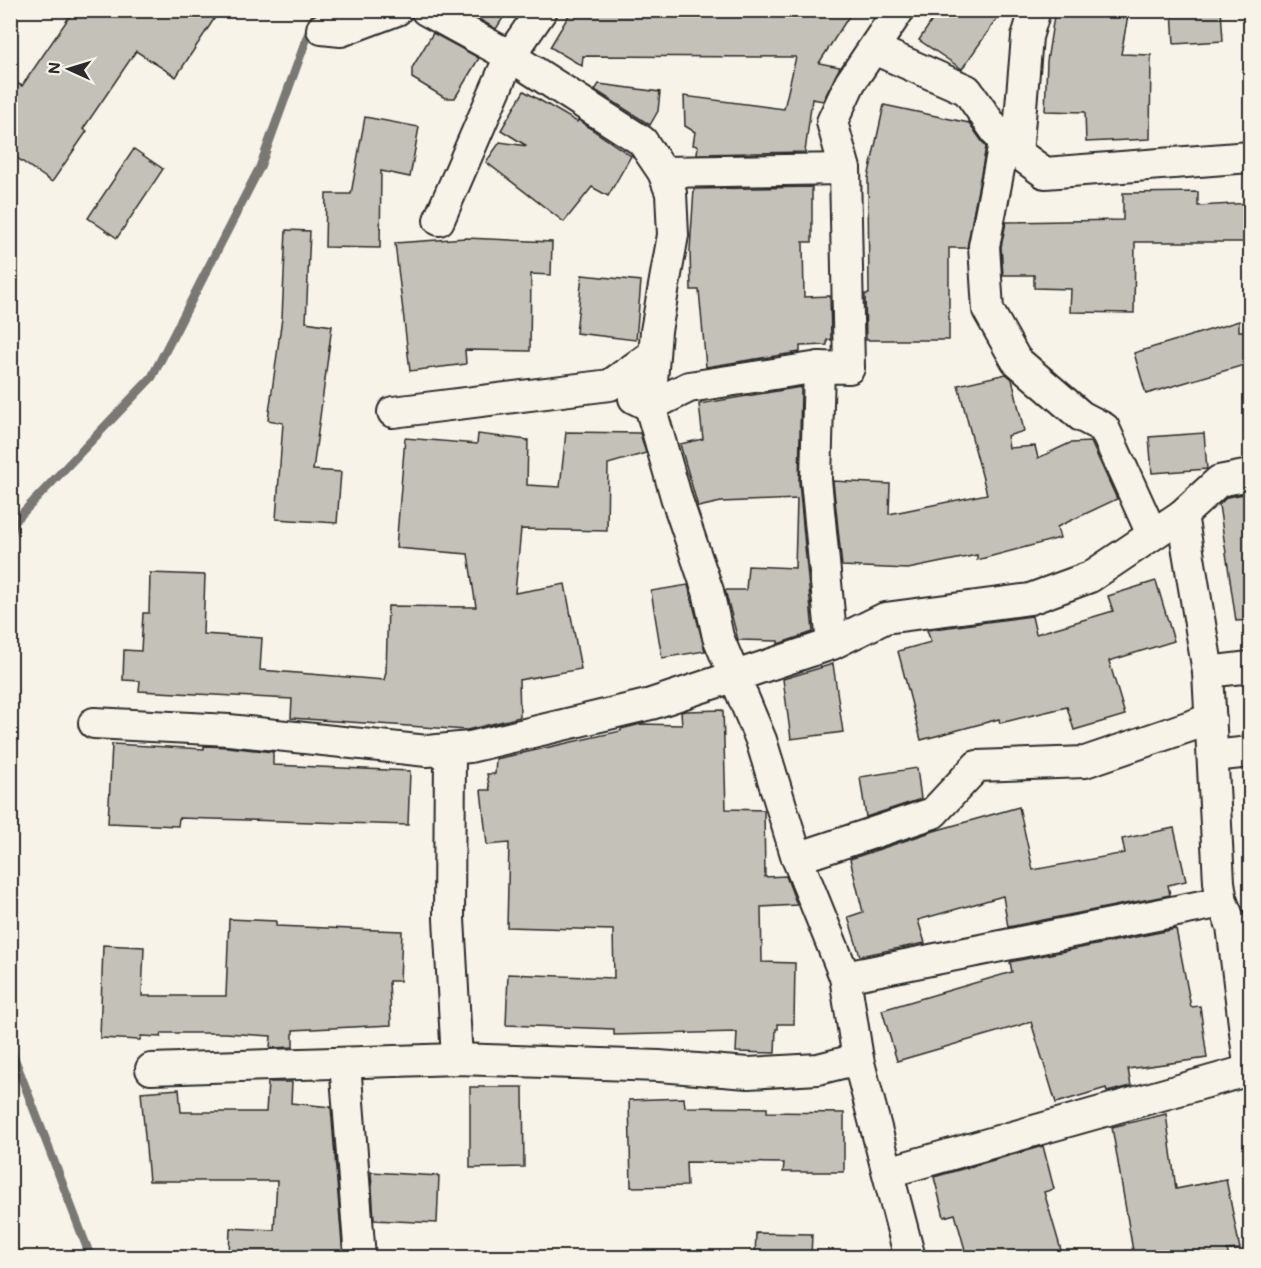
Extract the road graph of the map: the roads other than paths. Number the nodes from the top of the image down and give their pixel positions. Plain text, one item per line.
1 (398, 10) edge
2 (426, 10) edge
3 (542, 10) edge
4 (899, 10) edge
5 (1035, 10) edge
6 (322, 29) dead end
7 (874, 49) junction
8 (510, 56) junction
9 (1011, 148) junction
10 (1251, 157) edge
11 (845, 169) junction
12 (663, 172) junction
13 (439, 220) dead end
14 (654, 354) junction
15 (819, 367) junction
16 (610, 385) junction
17 (650, 406) junction
18 (393, 412) dead end
19 (1251, 475) edge
20 (1182, 515) junction
21 (1152, 534) junction
22 (832, 644) junction
23 (1251, 667) edge
24 (1208, 672) junction
25 (736, 677) junction
26 (1211, 719) junction
27 (94, 723) dead end
28 (450, 749) junction
29 (1251, 752) edge
30 (1213, 756) junction
31 (797, 858) junction
32 (1235, 918) edge
33 (845, 977) junction
34 (458, 1059) junction
35 (858, 1059) junction
36 (1249, 1059) edge
37 (345, 1063) junction
38 (151, 1069) dead end
39 (888, 1172) junction
40 (360, 1257) edge
41 (910, 1257) edge

1 - 6 street
2 - 8 street
3 - 8 street
4 - 7 street
5 - 9 street
7 - 9 street
7 - 11 street
8 - 12 street
8 - 13 street
9 - 10 street
9 - 21 street
11 - 12 street
11 - 15 street
12 - 14 street
14 - 16 street
14 - 17 street
15 - 17 street
15 - 22 street
16 - 17 street
16 - 18 street
17 - 25 street
19 - 20 street
20 - 21 street
20 - 24 street
21 - 22 street
22 - 25 street
23 - 24 street
24 - 26 street
25 - 28 street
25 - 31 street
26 - 30 street
26 - 31 street
27 - 28 street
28 - 34 street
29 - 30 street
30 - 32 street
31 - 33 street
32 - 33 street
32 - 36 street
33 - 35 street
34 - 35 street
34 - 37 street
35 - 39 street
36 - 39 street
37 - 38 street
37 - 40 street
39 - 41 street

